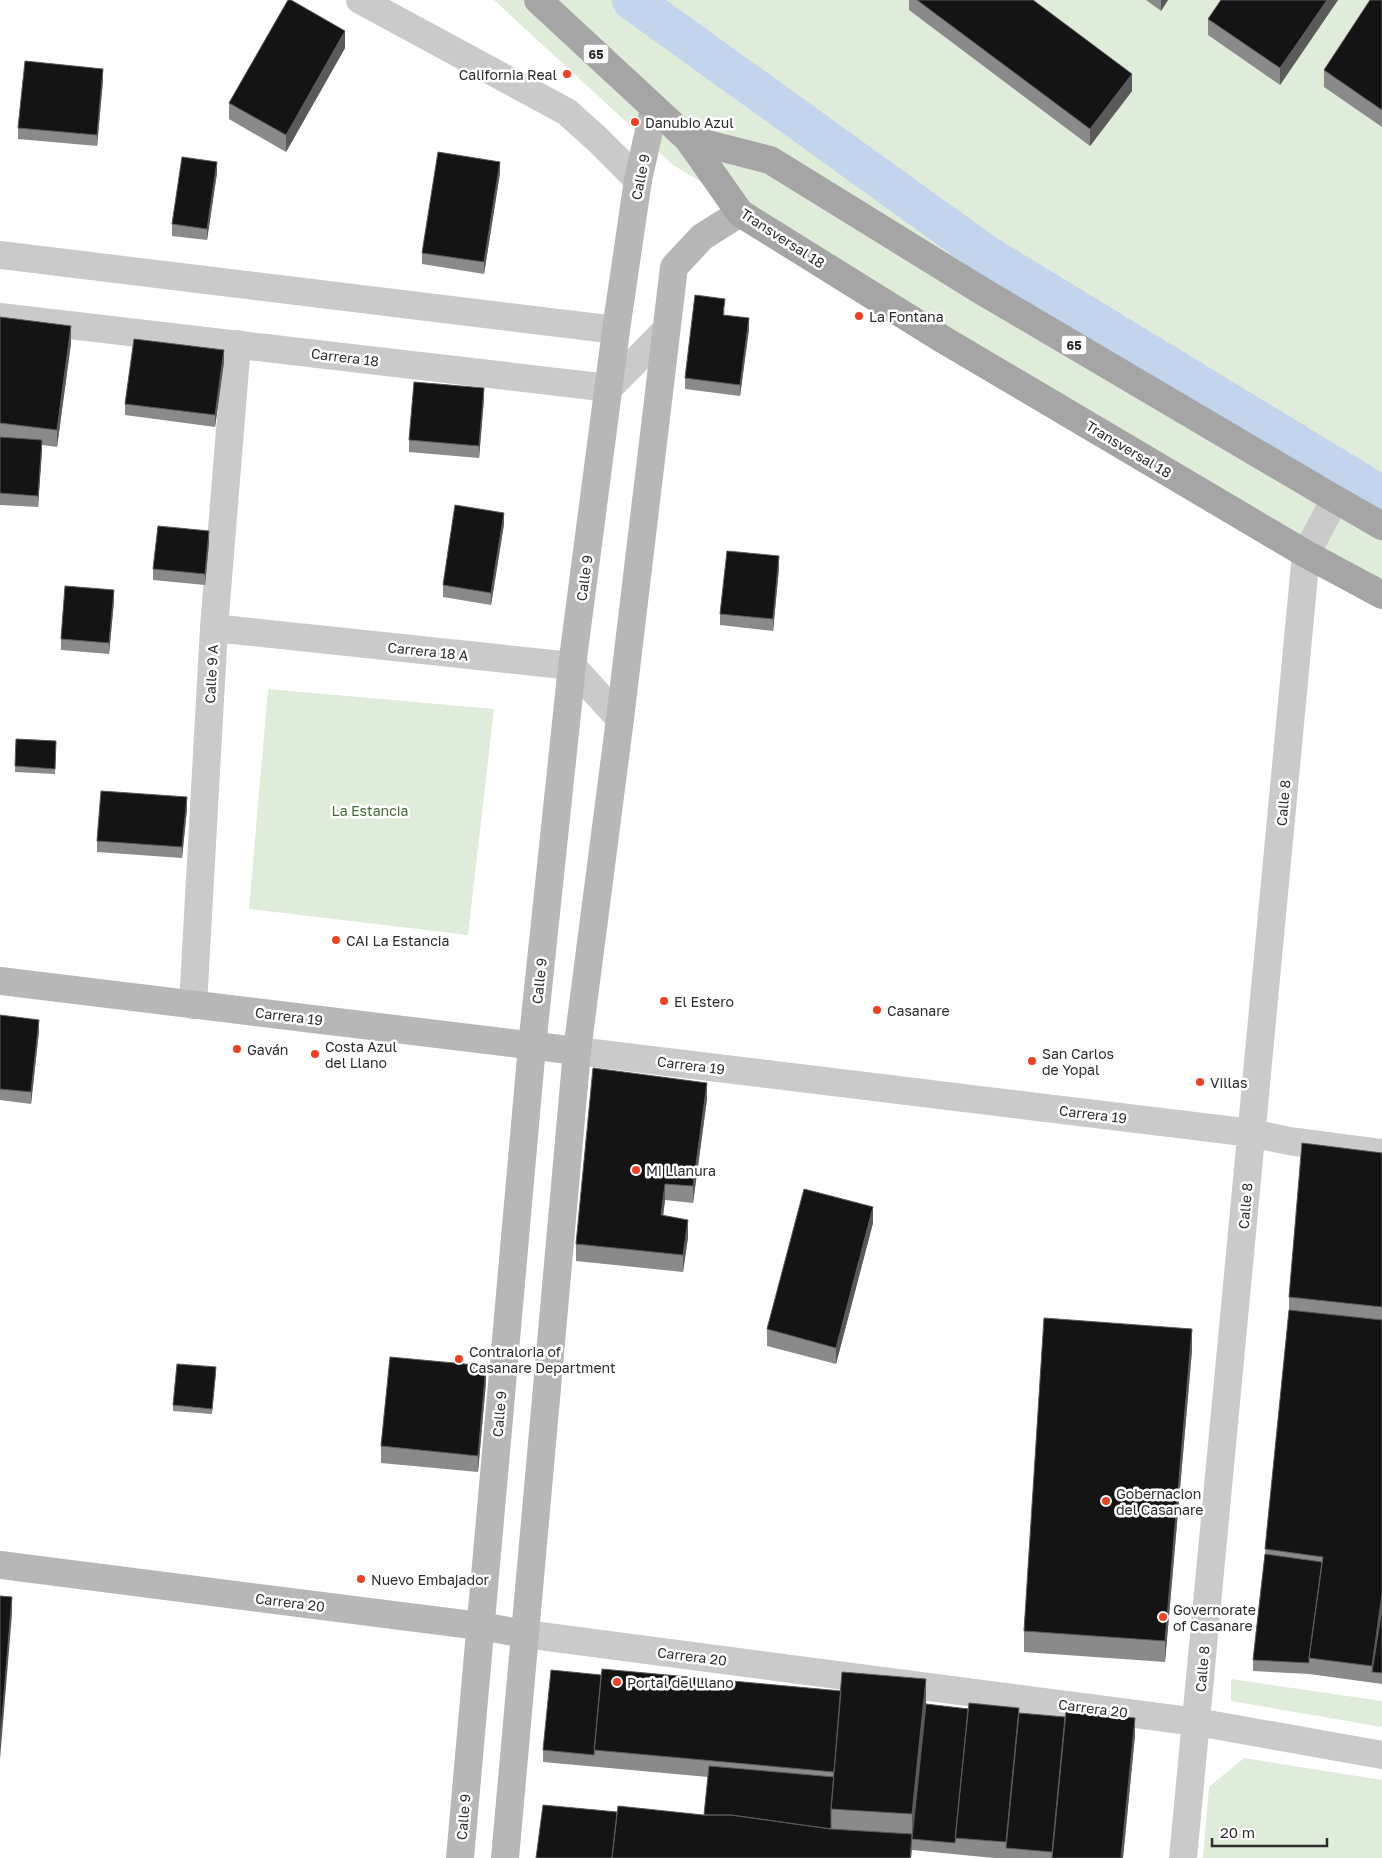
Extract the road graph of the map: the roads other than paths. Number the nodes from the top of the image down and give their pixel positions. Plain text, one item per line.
1 (360, 0) edge
2 (538, 0) edge
3 (654, 108) junction
4 (688, 139) junction
5 (638, 180) junction
6 (740, 213) junction
7 (0, 255) edge
8 (0, 317) edge
9 (616, 330) junction
10 (666, 330) junction
11 (237, 344) junction
12 (609, 388) junction
13 (1335, 500) junction
14 (1382, 526) edge
15 (1306, 554) junction
16 (1382, 595) edge
17 (214, 628) junction
18 (572, 666) junction
19 (620, 719) junction
20 (0, 981) edge
21 (193, 1004) junction
22 (532, 1046) junction
23 (578, 1051) junction
24 (1252, 1133) junction
25 (1382, 1153) edge
26 (0, 1565) edge
27 (480, 1626) junction
28 (525, 1634) junction
29 (1197, 1722) junction
30 (1382, 1755) edge
31 (460, 1858) edge
32 (505, 1858) edge
33 (1183, 1858) edge

1 - 5 street
2 - 3 main road, 65
3 - 4 main road, 65
3 - 5 main road, Calle 9
4 - 6 main road, Transversal 18 / 65
4 - 13 main road, 65
5 - 9 main road, Calle 9
6 - 10 main road
6 - 15 main road, Transversal 18 / 65
7 - 9 street
8 - 11 street, Carrera 18
9 - 12 main road, Calle 9
10 - 12 street
10 - 19 main road
11 - 12 street, Carrera 18
11 - 17 street, Calle 9 A
12 - 18 main road, Calle 9
13 - 14 main road, 65
13 - 15 street
15 - 16 main road, Transversal 18 / 65
15 - 24 street, Calle 8
17 - 18 street, Carrera 18 A
17 - 21 street, Calle 9 A
18 - 19 street
18 - 22 main road, Calle 9
19 - 23 main road
20 - 21 main road, Carrera 19
21 - 22 main road, Carrera 19
22 - 23 main road, Carrera 19
22 - 27 main road, Calle 9
23 - 24 street, Carrera 19
23 - 28 main road
24 - 25 street, Carrera 19
24 - 29 street, Calle 8
26 - 27 main road, Carrera 20
27 - 28 main road, Carrera 20
27 - 31 main road, Calle 9
28 - 29 street, Carrera 20
28 - 32 main road
29 - 30 street, Carrera 20
29 - 33 street, Calle 8

